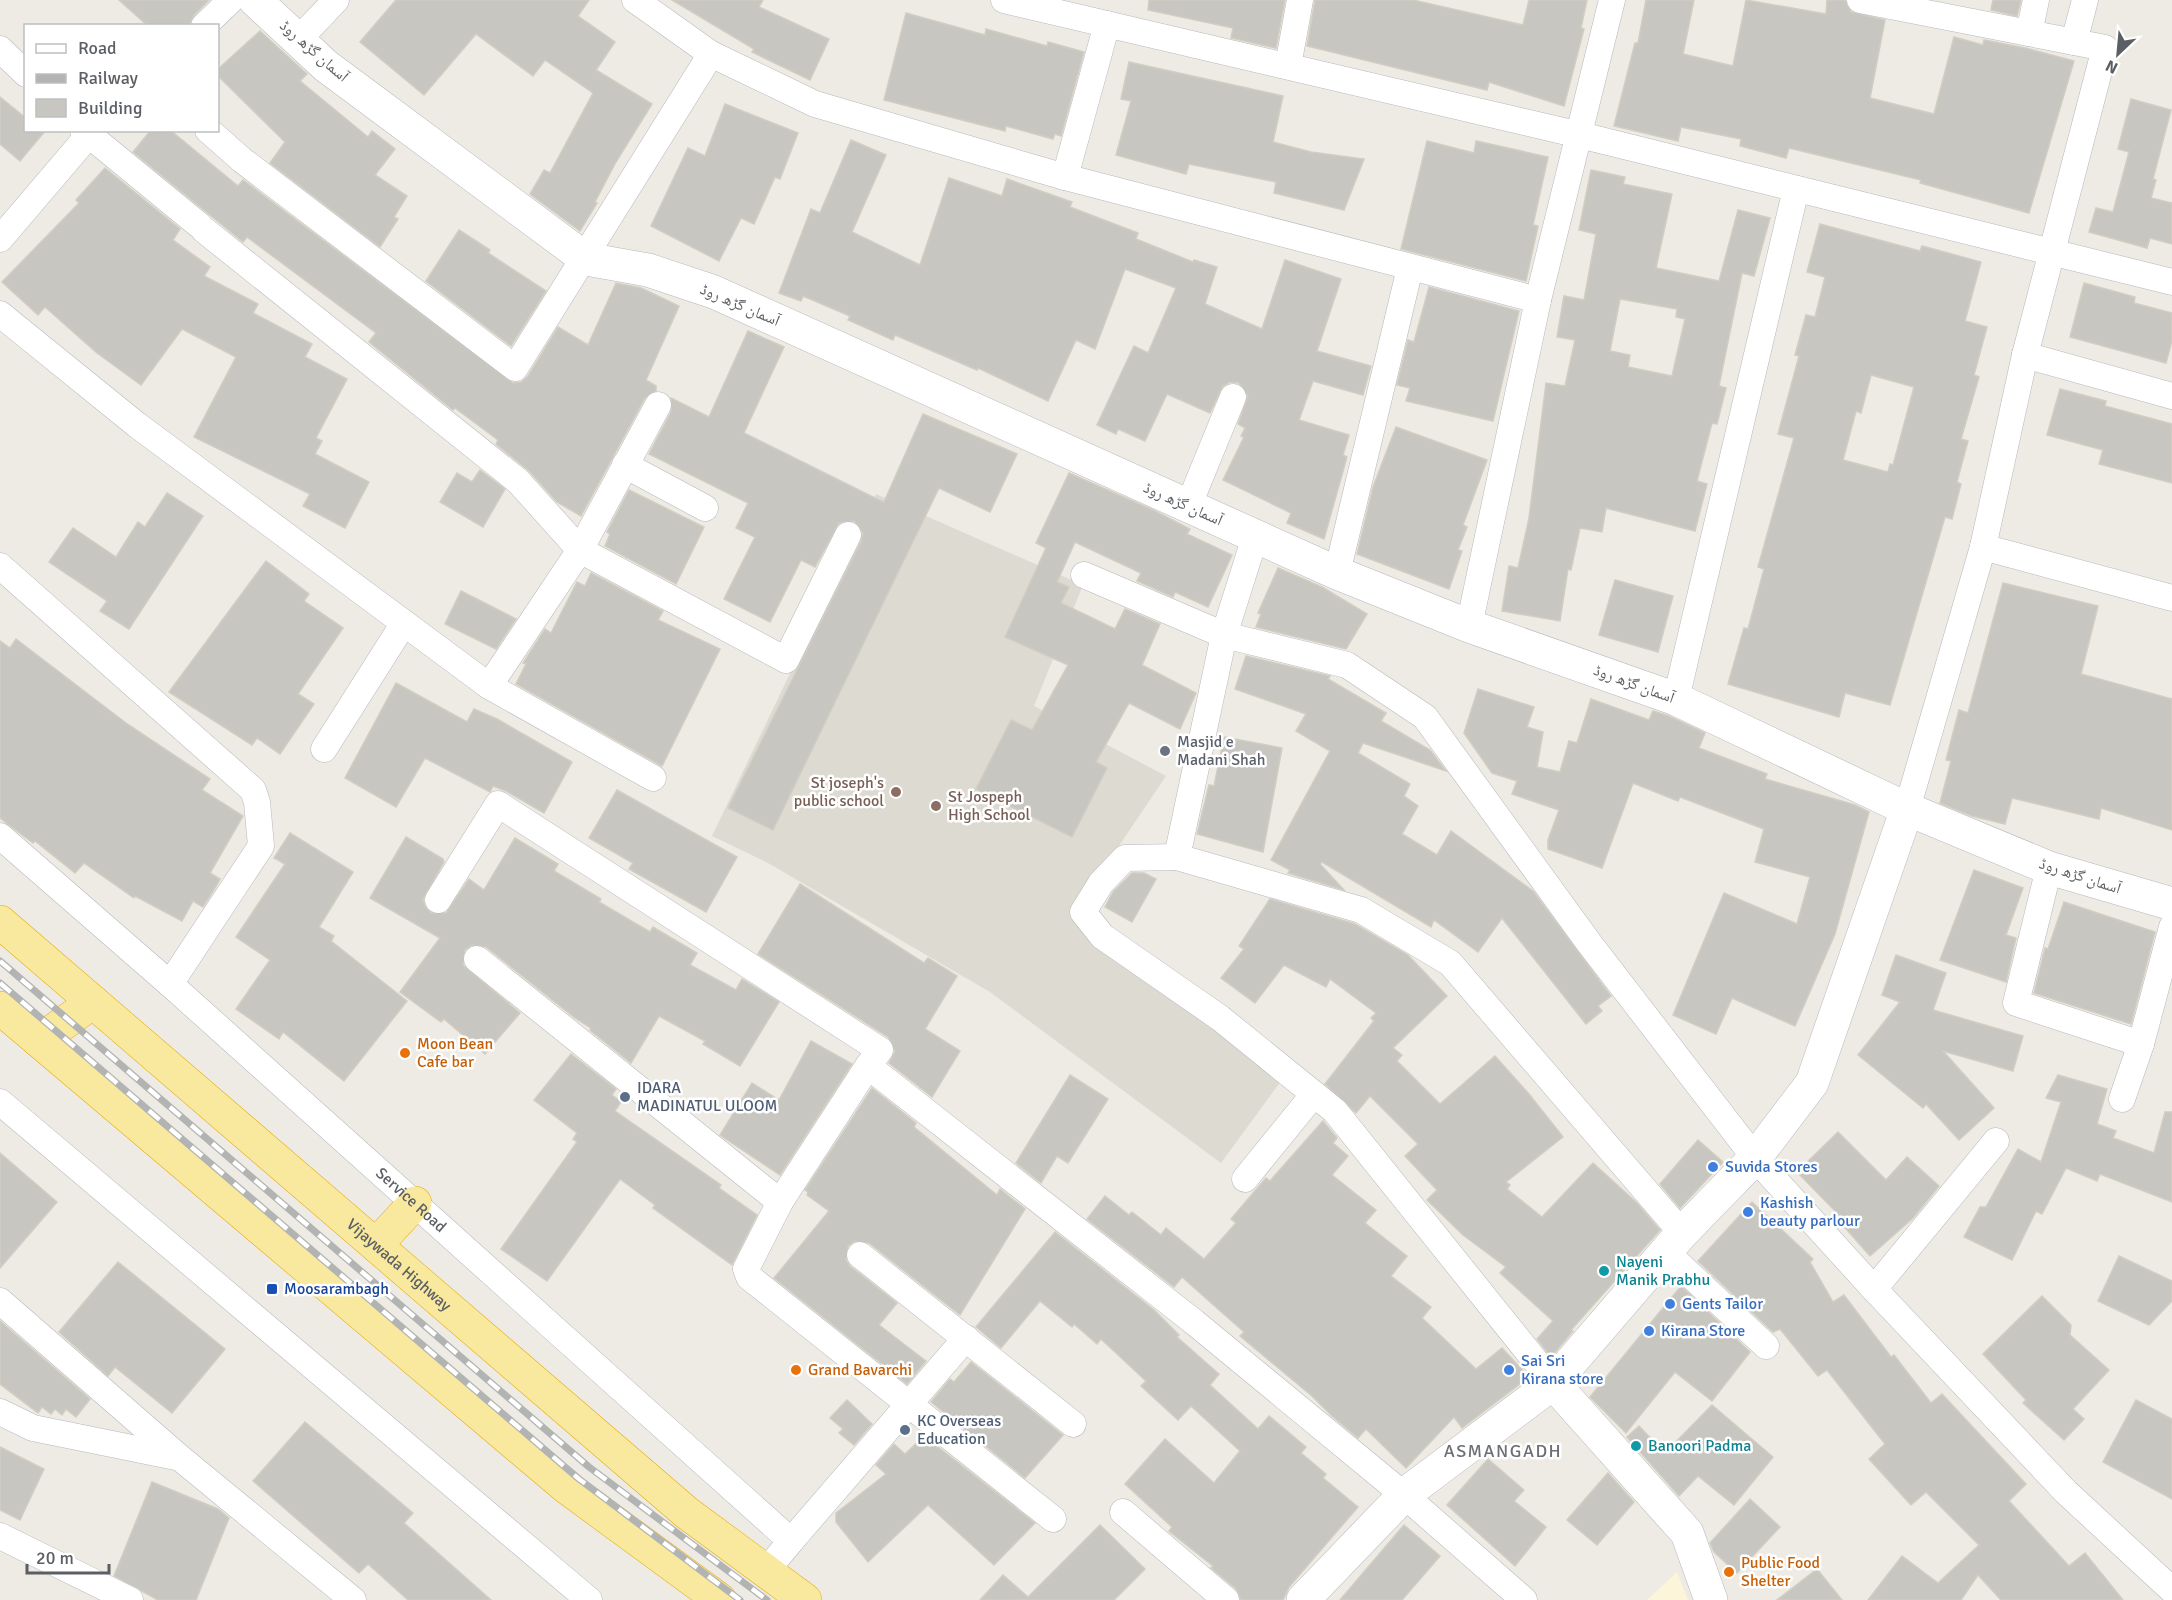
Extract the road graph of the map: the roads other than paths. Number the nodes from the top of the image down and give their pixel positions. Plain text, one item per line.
1 (231, 0) edge
2 (255, 0) edge
3 (336, 0) edge
4 (635, 0) edge
5 (1004, 0) edge
6 (1300, 0) edge
7 (1612, 0) edge
8 (1860, 0) edge
9 (2036, 0) edge
10 (2085, 0) edge
11 (1940, 8) edge
12 (206, 24) edge
13 (1107, 24) junction
14 (2029, 33) junction
15 (299, 39) junction
16 (2074, 42) junction
17 (0, 49) edge
18 (711, 54) junction
19 (1288, 66) junction
20 (24, 72) edge
21 (88, 132) edge
22 (210, 132) edge
23 (1581, 135) junction
24 (1065, 177) junction
25 (1796, 189) junction
26 (0, 239) edge
27 (2051, 251) junction
28 (586, 259) junction
29 (1410, 268) junction
30 (2172, 282) edge
31 (1538, 300) junction
32 (0, 314) edge
33 (2025, 355) junction
34 (2172, 396) edge
35 (1233, 397) dead end
36 (658, 405) dead end
37 (625, 465) junction
38 (1188, 507) junction
39 (705, 508) dead end
40 (848, 535) dead end
41 (1255, 537) junction
42 (1983, 547) junction
43 (580, 550) junction
44 (0, 566) edge
45 (1337, 573) junction
46 (1084, 575) dead end
47 (2172, 598) edge
48 (404, 623) junction
49 (1470, 626) junction
50 (1224, 635) junction
51 (489, 686) junction
52 (1676, 699) junction
53 (324, 749) dead end
54 (653, 778) dead end
55 (1907, 809) junction
56 (0, 836) edge
57 (1177, 857) junction
58 (2049, 868) junction
59 (438, 900) dead end
60 (2172, 904) edge
61 (0, 922) edge
62 (2172, 927) edge
63 (477, 959) dead end
64 (170, 984) junction
65 (93, 1002) junction
66 (0, 1008) edge
67 (39, 1041) junction
68 (2141, 1044) junction
69 (868, 1066) junction
70 (1314, 1094) junction
71 (2122, 1099) dead end
72 (0, 1102) edge
73 (1996, 1141) dead end
74 (1755, 1158) junction
75 (1245, 1179) dead end
76 (780, 1202) junction
77 (415, 1203) junction
78 (1674, 1242) junction
79 (376, 1245) junction
80 (860, 1255) dead end
81 (1874, 1289) junction
82 (0, 1301) edge
83 (966, 1338) junction
84 (1766, 1346) dead end
85 (1552, 1383) junction
86 (910, 1402) junction
87 (0, 1412) edge
88 (1073, 1424) dead end
89 (178, 1457) junction
90 (1404, 1495) junction
91 (1123, 1512) dead end
92 (1053, 1519) dead end
93 (1, 1539) edge
94 (791, 1541) junction
95 (766, 1571) junction
96 (2172, 1590) edge
97 (130, 1600) edge
98 (353, 1600) edge
99 (589, 1600) edge
100 (720, 1600) edge
101 (805, 1600) edge
102 (1226, 1600) edge
103 (1304, 1600) edge
104 (1524, 1600) edge
105 (1711, 1600) edge

1 - 12 street
2 - 15 street, آسمان گڑھ روڈ
3 - 15 street
4 - 18 street
5 - 13 street
6 - 19 street
7 - 23 street
8 - 11 street
9 - 14 street
10 - 16 street
11 - 14 street
13 - 19 street
13 - 24 street
14 - 16 street
15 - 28 street, آسمان گڑھ روڈ
16 - 27 street
17 - 20 street
18 - 24 street
18 - 28 street
19 - 23 street
21 - 26 street
21 - 43 street
22 - 28 street
23 - 25 street
23 - 31 street
24 - 29 street
25 - 27 street
25 - 52 street
27 - 30 street
27 - 33 street
28 - 38 street, آسمان گڑھ روڈ
29 - 31 street
29 - 45 street
31 - 49 street
32 - 48 street
33 - 34 street
33 - 42 street
35 - 38 street
36 - 37 street
37 - 39 street
37 - 43 street
38 - 41 street, آسمان گڑھ روڈ
40 - 43 street
41 - 45 street, آسمان گڑھ روڈ
41 - 50 street
42 - 47 street
42 - 55 street
43 - 51 street
44 - 64 street
45 - 49 street, آسمان گڑھ روڈ
46 - 50 street
48 - 51 street
48 - 53 street
49 - 52 street, آسمان گڑھ روڈ
50 - 57 street
50 - 74 street
51 - 54 street
52 - 55 street, آسمان گڑھ روڈ
55 - 58 street, آسمان گڑھ روڈ
55 - 74 street
56 - 64 street, Service Road
57 - 70 street
57 - 78 street
58 - 60 street, آسمان گڑھ روڈ
58 - 68 street
59 - 69 street
61 - 65 highway, Vijaywada Highway
62 - 68 street
63 - 76 street
64 - 77 street, Service Road
65 - 67 highway
65 - 79 highway, Vijaywada Highway
66 - 67 highway
67 - 100 highway
68 - 71 street
69 - 76 street
69 - 90 street
70 - 75 street
70 - 85 street
72 - 99 street
73 - 81 street
74 - 78 street
74 - 81 street
76 - 86 street
77 - 79 highway
77 - 94 street, Service Road
78 - 84 street
78 - 85 street
79 - 95 highway, Vijaywada Highway
80 - 83 street
81 - 96 street
82 - 89 street
83 - 86 street
83 - 88 street
85 - 90 street
85 - 105 street
86 - 92 street
86 - 94 street
87 - 89 street
89 - 98 street
90 - 103 street
90 - 104 street
91 - 102 street
93 - 97 street
94 - 95 street
95 - 101 highway, Vijaywada Highway

